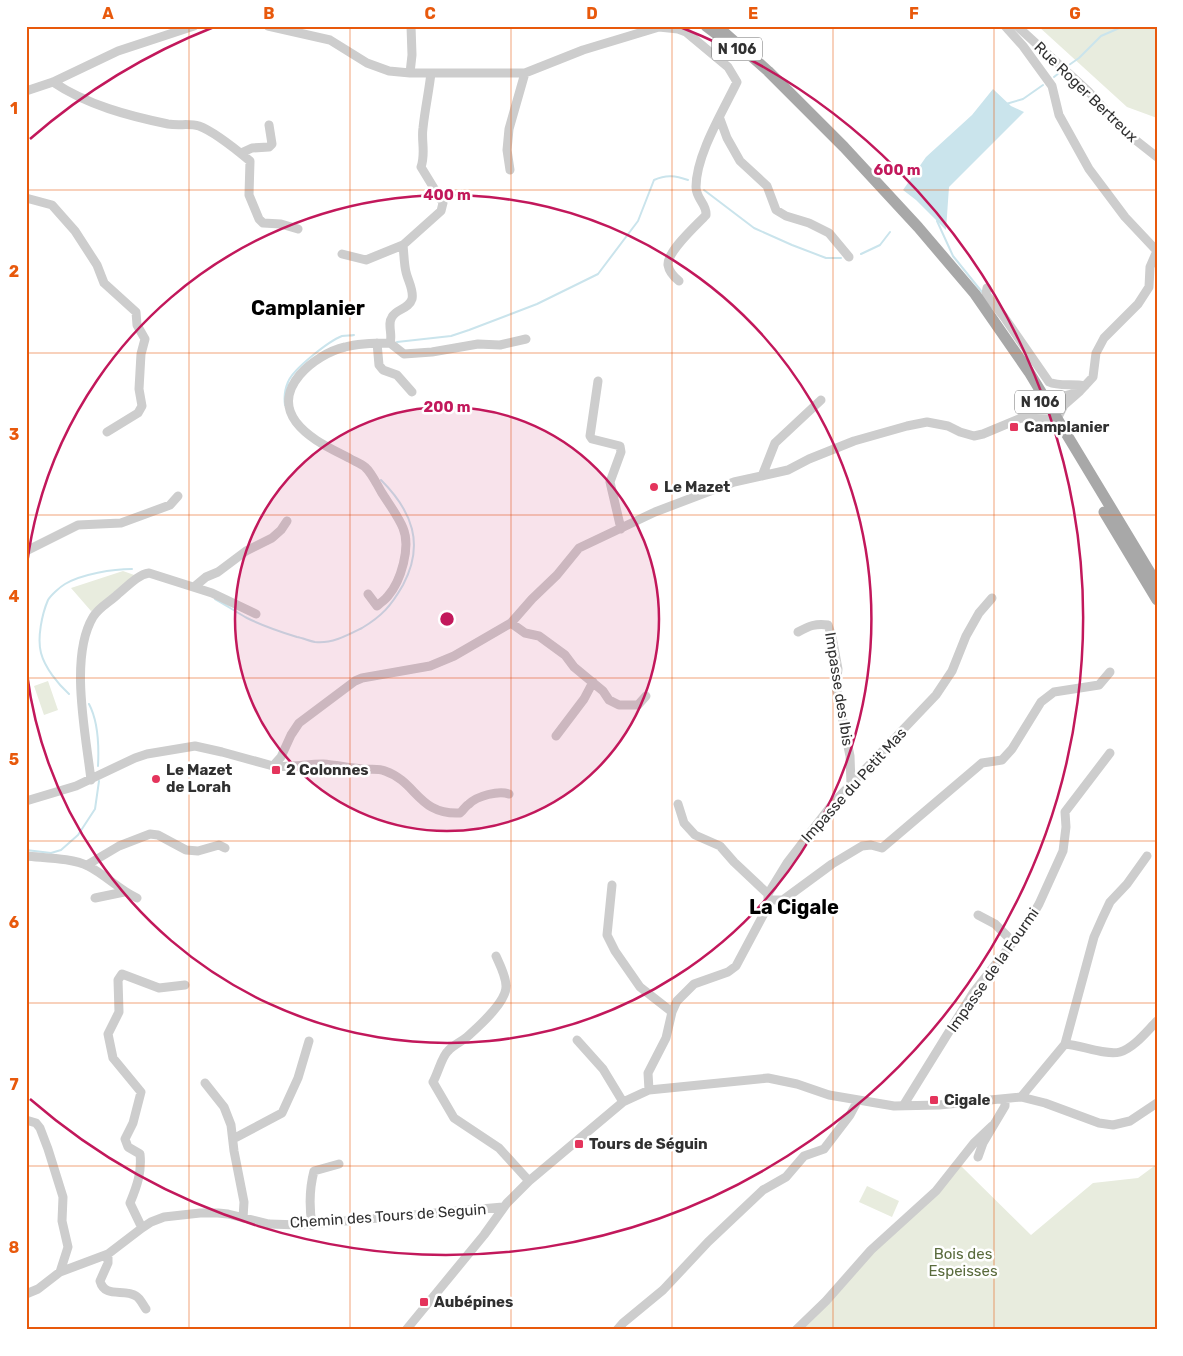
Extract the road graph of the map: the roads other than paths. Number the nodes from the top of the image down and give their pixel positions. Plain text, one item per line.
1 (194, 26) edge
2 (268, 26) edge
3 (411, 26) edge
4 (706, 26) edge
5 (717, 26) edge
6 (1005, 26) edge
7 (1017, 26) edge
8 (768, 71) junction
9 (431, 73) junction
10 (410, 74) junction
11 (526, 74) junction
12 (53, 82) junction
13 (26, 91) edge
14 (720, 118) junction
15 (269, 124) dead end
16 (241, 154) junction
17 (1157, 157) edge
18 (510, 170) dead end
19 (26, 198) edge
20 (298, 229) dead end
21 (403, 245) junction
22 (1157, 251) edge
23 (342, 254) dead end
24 (849, 257) dead end
25 (678, 281) dead end
26 (987, 288) dead end
27 (526, 339) dead end
28 (391, 340) junction
29 (377, 343) junction
30 (598, 381) dead end
31 (1083, 389) junction
32 (412, 392) dead end
33 (1039, 396) junction
34 (821, 400) dead end
35 (1021, 418) junction
36 (1054, 419) junction
37 (107, 432) dead end
38 (762, 476) junction
39 (178, 496) dead end
40 (287, 521) dead end
41 (621, 529) junction
42 (26, 551) edge
43 (1157, 584) edge
44 (194, 587) junction
45 (368, 594) dead end
46 (992, 598) dead end
47 (1157, 600) edge
48 (256, 614) dead end
49 (510, 624) junction
50 (798, 632) dead end
51 (1110, 672) dead end
52 (593, 682) junction
53 (646, 696) dead end
54 (556, 736) dead end
55 (1110, 753) dead end
56 (273, 766) junction
57 (91, 780) junction
58 (851, 784) junction
59 (509, 794) dead end
60 (26, 801) edge
61 (678, 804) dead end
62 (225, 848) dead end
63 (26, 856) edge
64 (1146, 856) dead end
65 (87, 865) junction
66 (612, 885) dead end
67 (124, 892) junction
68 (768, 897) junction
69 (95, 898) dead end
70 (137, 898) dead end
71 (978, 915) dead end
72 (1013, 942) junction
73 (496, 956) dead end
74 (185, 985) dead end
75 (672, 1012) junction
76 (1157, 1021) edge
77 (577, 1040) dead end
78 (309, 1041) dead end
79 (1065, 1044) junction
80 (205, 1083) dead end
81 (650, 1090) junction
82 (1021, 1097) junction
83 (1005, 1099) junction
84 (858, 1100) junction
85 (623, 1102) junction
86 (1157, 1104) edge
87 (903, 1106) junction
88 (26, 1120) edge
89 (992, 1126) junction
90 (233, 1139) junction
91 (978, 1157) dead end
92 (339, 1164) dead end
93 (529, 1182) junction
94 (503, 1207) junction
95 (242, 1218) junction
96 (312, 1225) junction
97 (142, 1228) junction
98 (108, 1254) junction
99 (60, 1272) junction
100 (26, 1294) edge
101 (146, 1309) dead end
102 (406, 1330) edge
103 (618, 1330) edge
104 (796, 1330) edge

1 - 12 street
2 - 10 street
3 - 10 street
4 - 8 main road, N 106
5 - 8 main road, N 106
6 - 22 street
7 - 17 street, Rue Roger Bertreux
8 - 33 main road, N 106
9 - 10 street
9 - 11 street
9 - 21 street
11 - 14 street
11 - 18 street
12 - 13 street
12 - 16 street
14 - 24 street
14 - 25 street
15 - 16 street
16 - 20 street
19 - 37 street
21 - 23 street
21 - 28 street
22 - 31 street
26 - 31 street
27 - 28 street
28 - 29 street
29 - 32 street
29 - 45 street
30 - 41 street
31 - 33 street
31 - 36 street
33 - 35 street
33 - 36 main road, N 106
34 - 38 street
35 - 36 street
35 - 38 street
36 - 43 main road, N 106
36 - 47 main road, N 106
38 - 41 street
39 - 42 street
40 - 44 street
41 - 49 street
44 - 48 street
44 - 57 street
46 - 58 street, Impasse du Petit Mas
49 - 52 street
49 - 56 street
50 - 58 street, Impasse des Ibis
51 - 68 street
52 - 53 street
52 - 54 street
55 - 72 street, Impasse de la Fourmi
56 - 57 street
56 - 59 street
57 - 60 street
58 - 68 street, Impasse du Petit Mas
61 - 68 street
62 - 65 street
63 - 65 street
64 - 79 street
65 - 67 street
66 - 75 street
67 - 69 street
67 - 70 street
68 - 75 street, Impasse du Petit Mas
71 - 72 street
72 - 87 street, Impasse de la Fourmi
73 - 93 street
74 - 97 street
75 - 81 street, Impasse du Petit Mas
76 - 79 street
77 - 85 street
78 - 90 street
79 - 82 street
80 - 90 street
81 - 84 street
81 - 85 street
82 - 83 street
82 - 86 street
83 - 87 street
83 - 89 street
84 - 87 street
84 - 103 street
85 - 93 street
88 - 99 street
89 - 91 street
89 - 104 street
90 - 95 street
92 - 96 street
93 - 94 street
94 - 96 street, Chemin des Tours de Seguin
94 - 102 street
95 - 96 street, Chemin des Tours de Seguin
95 - 97 street, Chemin des Tours de Seguin
97 - 98 street, Chemin des Tours de Seguin
98 - 99 street, Chemin des Tours de Seguin
98 - 101 street
99 - 100 street, Chemin des Tours de Seguin

